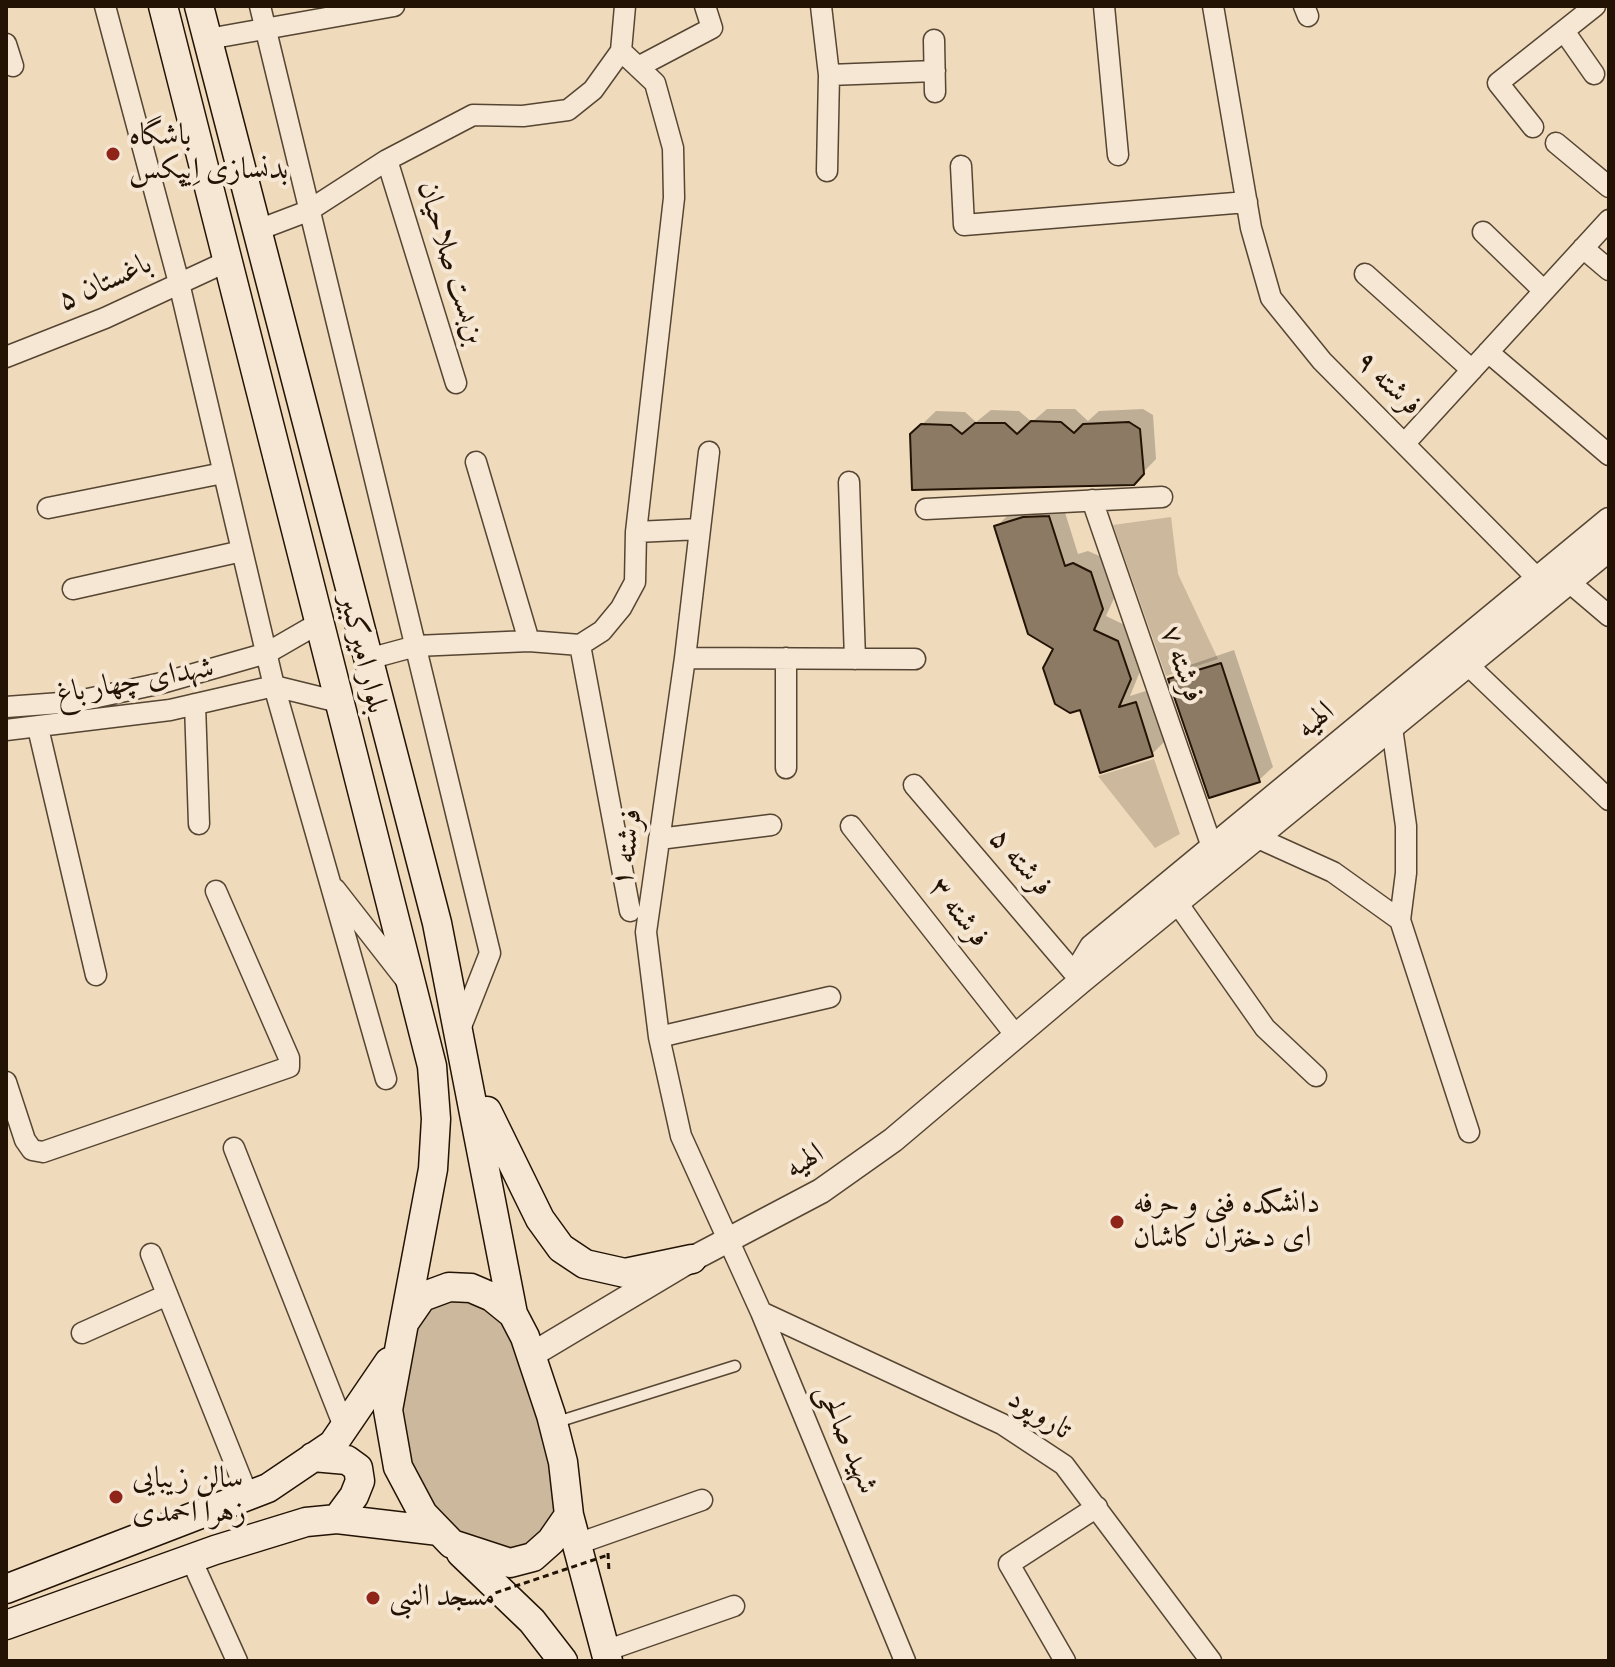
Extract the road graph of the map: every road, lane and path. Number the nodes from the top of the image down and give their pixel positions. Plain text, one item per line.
1 (105, 6) edge
2 (163, 6) edge
3 (199, 6) edge
4 (260, 6) edge
5 (394, 6) edge
6 (625, 6) edge
7 (705, 6) edge
8 (821, 6) edge
9 (1104, 6) edge
10 (1213, 6) edge
11 (1595, 6) edge
12 (265, 28) junction
13 (1564, 31) junction
14 (208, 39) junction
15 (934, 40) dead end
16 (6, 44) edge
17 (621, 51) junction
18 (13, 66) dead end
19 (638, 67) junction
20 (1594, 74) dead end
21 (829, 75) junction
22 (1533, 127) dead end
23 (1556, 143) dead end
24 (1118, 155) dead end
25 (387, 160) junction
26 (961, 166) dead end
27 (827, 171) dead end
28 (1609, 187) edge
29 (1247, 202) junction
30 (308, 211) junction
31 (1609, 220) edge
32 (258, 230) junction
33 (1483, 232) dead end
34 (1583, 248) junction
35 (228, 261) junction
36 (1609, 270) edge
37 (1365, 274) dead end
38 (179, 283) junction
39 (1544, 291) junction
40 (1488, 352) junction
41 (6, 357) edge
42 (1472, 370) junction
43 (456, 383) dead end
44 (1405, 443) junction
45 (709, 452) dead end
46 (1609, 455) edge
47 (476, 462) dead end
48 (223, 473) junction
49 (849, 482) dead end
50 (1162, 497) dead end
51 (1092, 500) junction
52 (48, 508) dead end
53 (926, 509) dead end
54 (1609, 520) edge
55 (700, 529) junction
56 (636, 532) junction
57 (1609, 549) edge
58 (242, 551) junction
59 (1538, 579) junction
60 (1569, 582) junction
61 (73, 589) dead end
62 (1609, 616) edge
63 (319, 623) junction
64 (529, 641) junction
65 (580, 645) junction
66 (416, 646) junction
67 (267, 653) junction
68 (685, 658) junction
69 (786, 658) junction
70 (368, 659) junction
71 (855, 659) junction
72 (915, 659) dead end
73 (1468, 665) junction
74 (1439, 675) junction
75 (274, 686) junction
76 (339, 702) junction
77 (195, 704) junction
78 (6, 707) edge
79 (38, 728) junction
80 (1392, 728) junction
81 (6, 730) edge
82 (786, 768) dead end
83 (914, 785) dead end
84 (1609, 800) edge
85 (199, 824) dead end
86 (771, 825) dead end
87 (851, 826) dead end
88 (1258, 838) junction
89 (659, 839) junction
90 (1212, 847) junction
91 (330, 883) junction
92 (216, 891) dead end
93 (1178, 904) junction
94 (630, 911) dead end
95 (1400, 920) junction
96 (96, 975) dead end
97 (1081, 981) junction
98 (412, 989) junction
99 (830, 997) dead end
100 (460, 1029) junction
101 (659, 1037) junction
102 (1017, 1037) junction
103 (468, 1070) junction
104 (1316, 1076) dead end
105 (386, 1079) dead end
106 (6, 1082) edge
107 (1469, 1132) dead end
108 (234, 1148) dead end
109 (730, 1241) junction
110 (151, 1254) dead end
111 (692, 1259) junction
112 (167, 1295) junction
113 (761, 1312) junction
114 (513, 1314) junction
115 (82, 1333) dead end
116 (401, 1335) junction
117 (533, 1354) junction
118 (735, 1366) dead end
119 (553, 1424) junction
120 (345, 1429) junction
121 (313, 1457) junction
122 (248, 1496) junction
123 (702, 1500) dead end
124 (1097, 1507) junction
125 (569, 1515) junction
126 (337, 1519) junction
127 (446, 1538) junction
128 (577, 1544) junction
129 (608, 1555) dead end
130 (191, 1559) junction
131 (6, 1589) edge
132 (486, 1596) dead end
133 (734, 1606) dead end
134 (6, 1625) edge
135 (607, 1656) edge
136 (237, 1661) edge
137 (563, 1661) edge
138 (905, 1661) edge
139 (1065, 1661) edge
140 (1211, 1661) edge

1 - 38 street
2 - 35 main road, بلوار امیرکبیر
3 - 14 main road, بلوار امیرکبیر
4 - 12 street
5 - 12 street
6 - 17 street
7 - 19 street
8 - 21 street
9 - 24 street
10 - 29 street, فرشته ۹
11 - 13 street
12 - 14 street
12 - 30 street
13 - 20 street
13 - 22 street
14 - 32 main road, بلوار امیرکبیر
15 - 21 street
16 - 18 street
17 - 19 street
17 - 25 street
19 - 56 street
21 - 27 street
23 - 28 street
25 - 30 street
25 - 43 street, بن‌بست صلاحیان
26 - 29 street
29 - 44 street, فرشته ۹
30 - 32 street
30 - 66 street
31 - 34 street
32 - 70 main road, بلوار امیرکبیر
33 - 39 street
34 - 36 street
34 - 39 street
35 - 38 street, باغستان ۵
35 - 63 main road, بلوار امیرکبیر
37 - 42 street
38 - 41 street, باغستان ۵
38 - 48 street
39 - 40 street
40 - 42 street
40 - 46 street
42 - 44 street
44 - 59 street, فرشته ۹
45 - 55 street, فرشته ۱
47 - 64 street
48 - 52 street
48 - 58 street
49 - 71 street
50 - 51 street
51 - 53 street
51 - 90 street, فرشته ۷
54 - 59 street, الهیه
55 - 56 street
55 - 68 street, فرشته ۱
56 - 65 street
57 - 60 street, الهیه
58 - 61 street
58 - 67 street
59 - 74 street, الهیه
60 - 62 street
60 - 73 street, الهیه
63 - 67 street, شهدای چهار باغ
63 - 76 main road, بلوار امیرکبیر
64 - 65 street
64 - 66 street
65 - 94 street
66 - 70 street
66 - 100 street
67 - 75 street
67 - 78 street, شهدای چهار باغ
68 - 69 street
68 - 89 street, فرشته ۱
69 - 71 street
69 - 82 street
70 - 100 main road, بلوار امیرکبیر
71 - 72 street
73 - 74 street, الهیه
73 - 84 street
74 - 80 street, الهیه
74 - 90 street, الهیه
75 - 76 street
75 - 77 street, شهدای چهار باغ
75 - 91 street
76 - 98 main road, بلوار امیرکبیر
77 - 79 street, شهدای چهار باغ
77 - 85 street
79 - 81 street, شهدای چهار باغ
79 - 96 street
80 - 88 street, الهیه
80 - 95 street
83 - 97 street, فرشته ۵
86 - 89 street
87 - 102 street, فرشته ۳
88 - 93 street, الهیه
88 - 95 street
89 - 101 street, فرشته ۱
90 - 97 street, الهیه
91 - 98 street
91 - 105 street
92 - 106 street
93 - 97 street, الهیه
93 - 104 street
95 - 107 street
97 - 102 street, الهیه
98 - 116 main road, بلوار امیرکبیر
99 - 101 street
100 - 103 main road, بلوار امیرکبیر
101 - 109 street, فرشته ۱
102 - 109 street, الهیه
103 - 111 main road
103 - 114 main road, بلوار امیرکبیر
108 - 120 street
109 - 111 street, الهیه
109 - 113 street, شهید صالحی
110 - 112 street
111 - 117 street, الهیه
112 - 115 street
112 - 122 street
113 - 124 street, تاروپود
113 - 138 street, شهید صالحی
114 - 116 main road
114 - 117 main road
116 - 120 main road
116 - 127 main road
117 - 119 main road
118 - 119 lane
119 - 125 main road
120 - 121 main road
121 - 122 main road
121 - 126 main road
122 - 131 main road
123 - 128 street
124 - 139 street
124 - 140 street, تاروپود
125 - 127 main road
125 - 128 main road
126 - 127 main road
126 - 130 main road
127 - 137 main road
128 - 135 main road
129 - 132 path, bridge
130 - 134 main road
130 - 136 street
133 - 135 street

